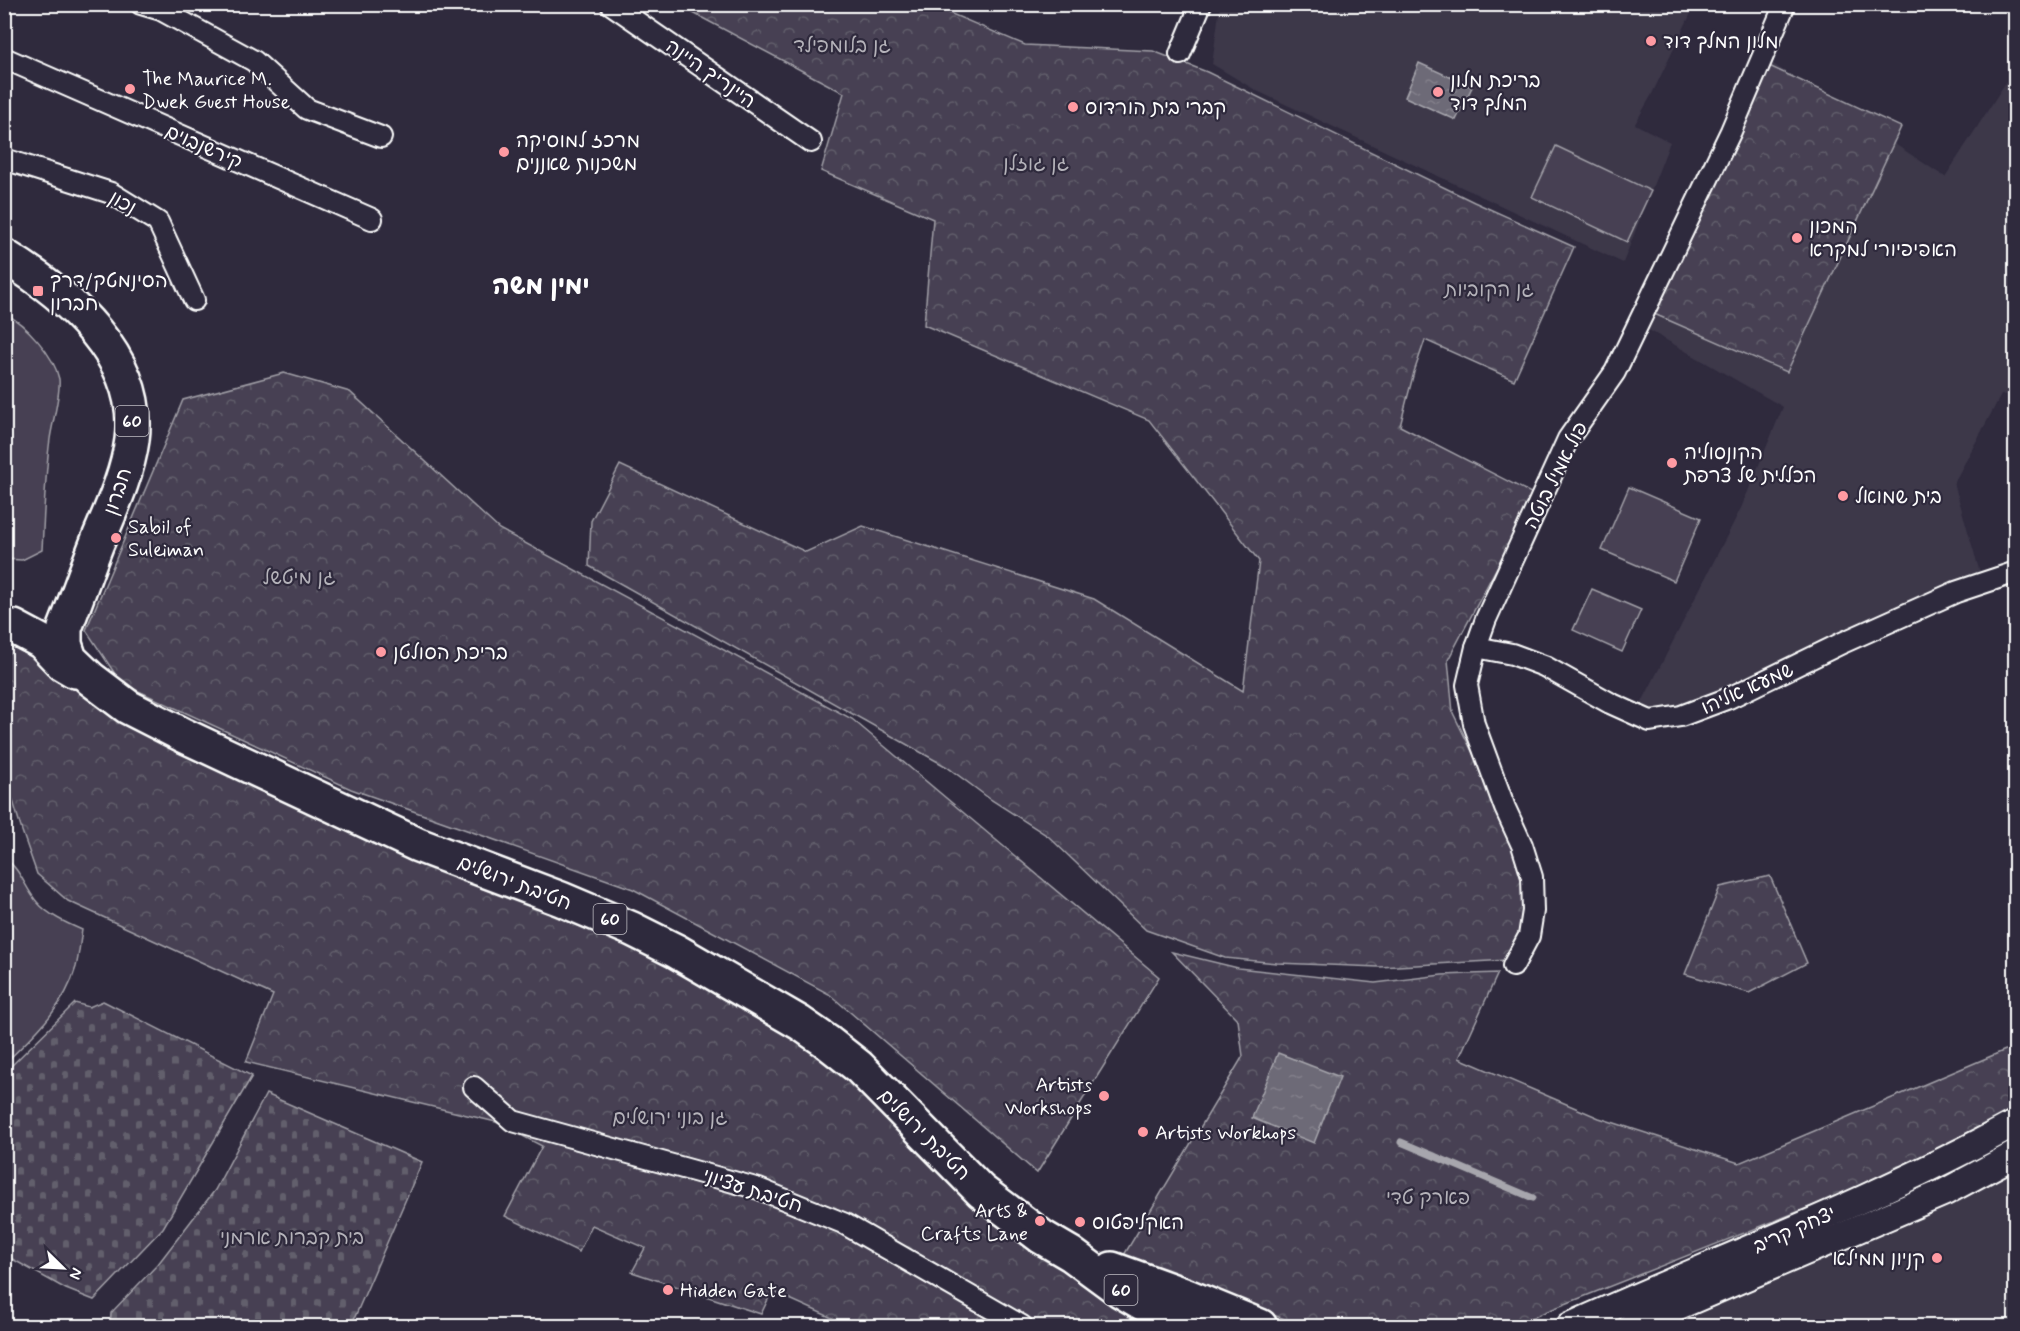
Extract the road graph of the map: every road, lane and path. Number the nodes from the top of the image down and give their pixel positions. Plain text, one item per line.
1 (141, 4) edge
2 (611, 4) edge
3 (1200, 4) edge
4 (1785, 4) edge
5 (1180, 54) dead end
6 (4, 58) edge
7 (381, 137) dead end
8 (811, 142) dead end
9 (4, 159) edge
10 (372, 219) dead end
11 (4, 256) edge
12 (194, 300) dead end
13 (2016, 572) edge
14 (9, 627) edge
15 (65, 628) junction
16 (1476, 647) junction
17 (91, 679) junction
18 (1513, 966) dead end
19 (474, 1087) dead end
20 (2016, 1123) edge
21 (2016, 1154) edge
22 (1179, 1318) edge
23 (1022, 1326) edge
24 (1260, 1326) edge
25 (1570, 1326) edge
26 (1632, 1326) edge

1 - 7 street
2 - 8 street, היינריך היינה
3 - 5 street
4 - 16 street, פול אמיל בוטה
6 - 10 street, קירשנבוים
9 - 12 street, נכון
11 - 15 highway, חברון / 60
13 - 16 street, שמעא אליהו
14 - 15 street
14 - 17 highway
15 - 17 highway, חטיבת ירושלים / 60
16 - 18 street, פול אמיל בוטה
17 - 22 highway, חטיבת ירושלים / 60
19 - 23 street, חטיבת עציוני
20 - 25 street, יצחק קריב
21 - 26 street, יצחק קריב
22 - 24 highway, חטיבת ירושלים / 60

